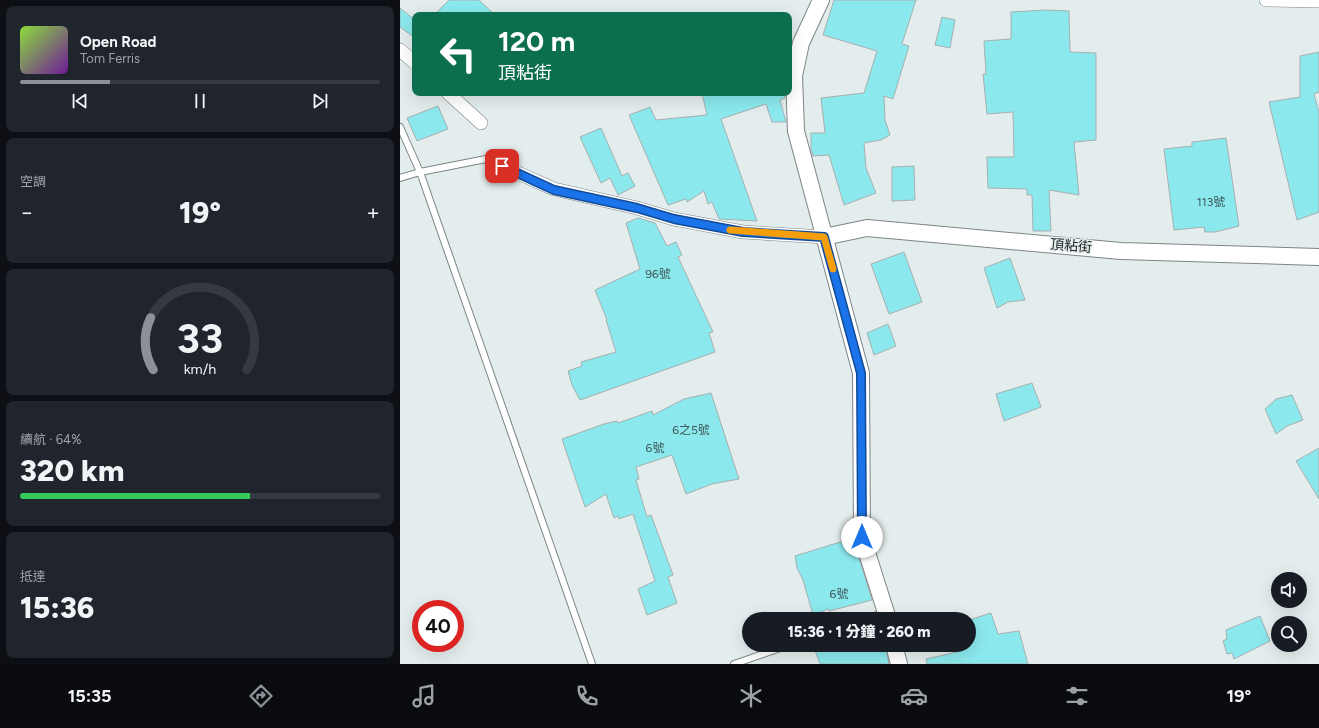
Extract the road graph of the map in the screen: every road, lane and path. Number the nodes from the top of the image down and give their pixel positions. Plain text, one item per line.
1 (821, 0) edge
2 (1266, 0) edge
3 (1319, 0) edge
4 (400, 50) edge
5 (412, 60) edge
6 (451, 96) edge
7 (481, 123) dead end
8 (400, 127) edge
9 (502, 166) joint
10 (420, 172) junction
11 (400, 178) edge
12 (824, 237) junction
13 (1319, 257) edge
14 (886, 612) edge
15 (769, 652) edge
16 (896, 652) edge
17 (592, 664) edge
18 (734, 664) edge
19 (899, 664) edge

1 - 12 street
2 - 3 street
4 - 5 street
6 - 7 street
8 - 10 lane
9 - 10 lane
9 - 12 street, 頂粘街
10 - 11 lane
10 - 17 lane
12 - 13 street, 頂粘街
12 - 14 street
15 - 18 lane
16 - 19 street

